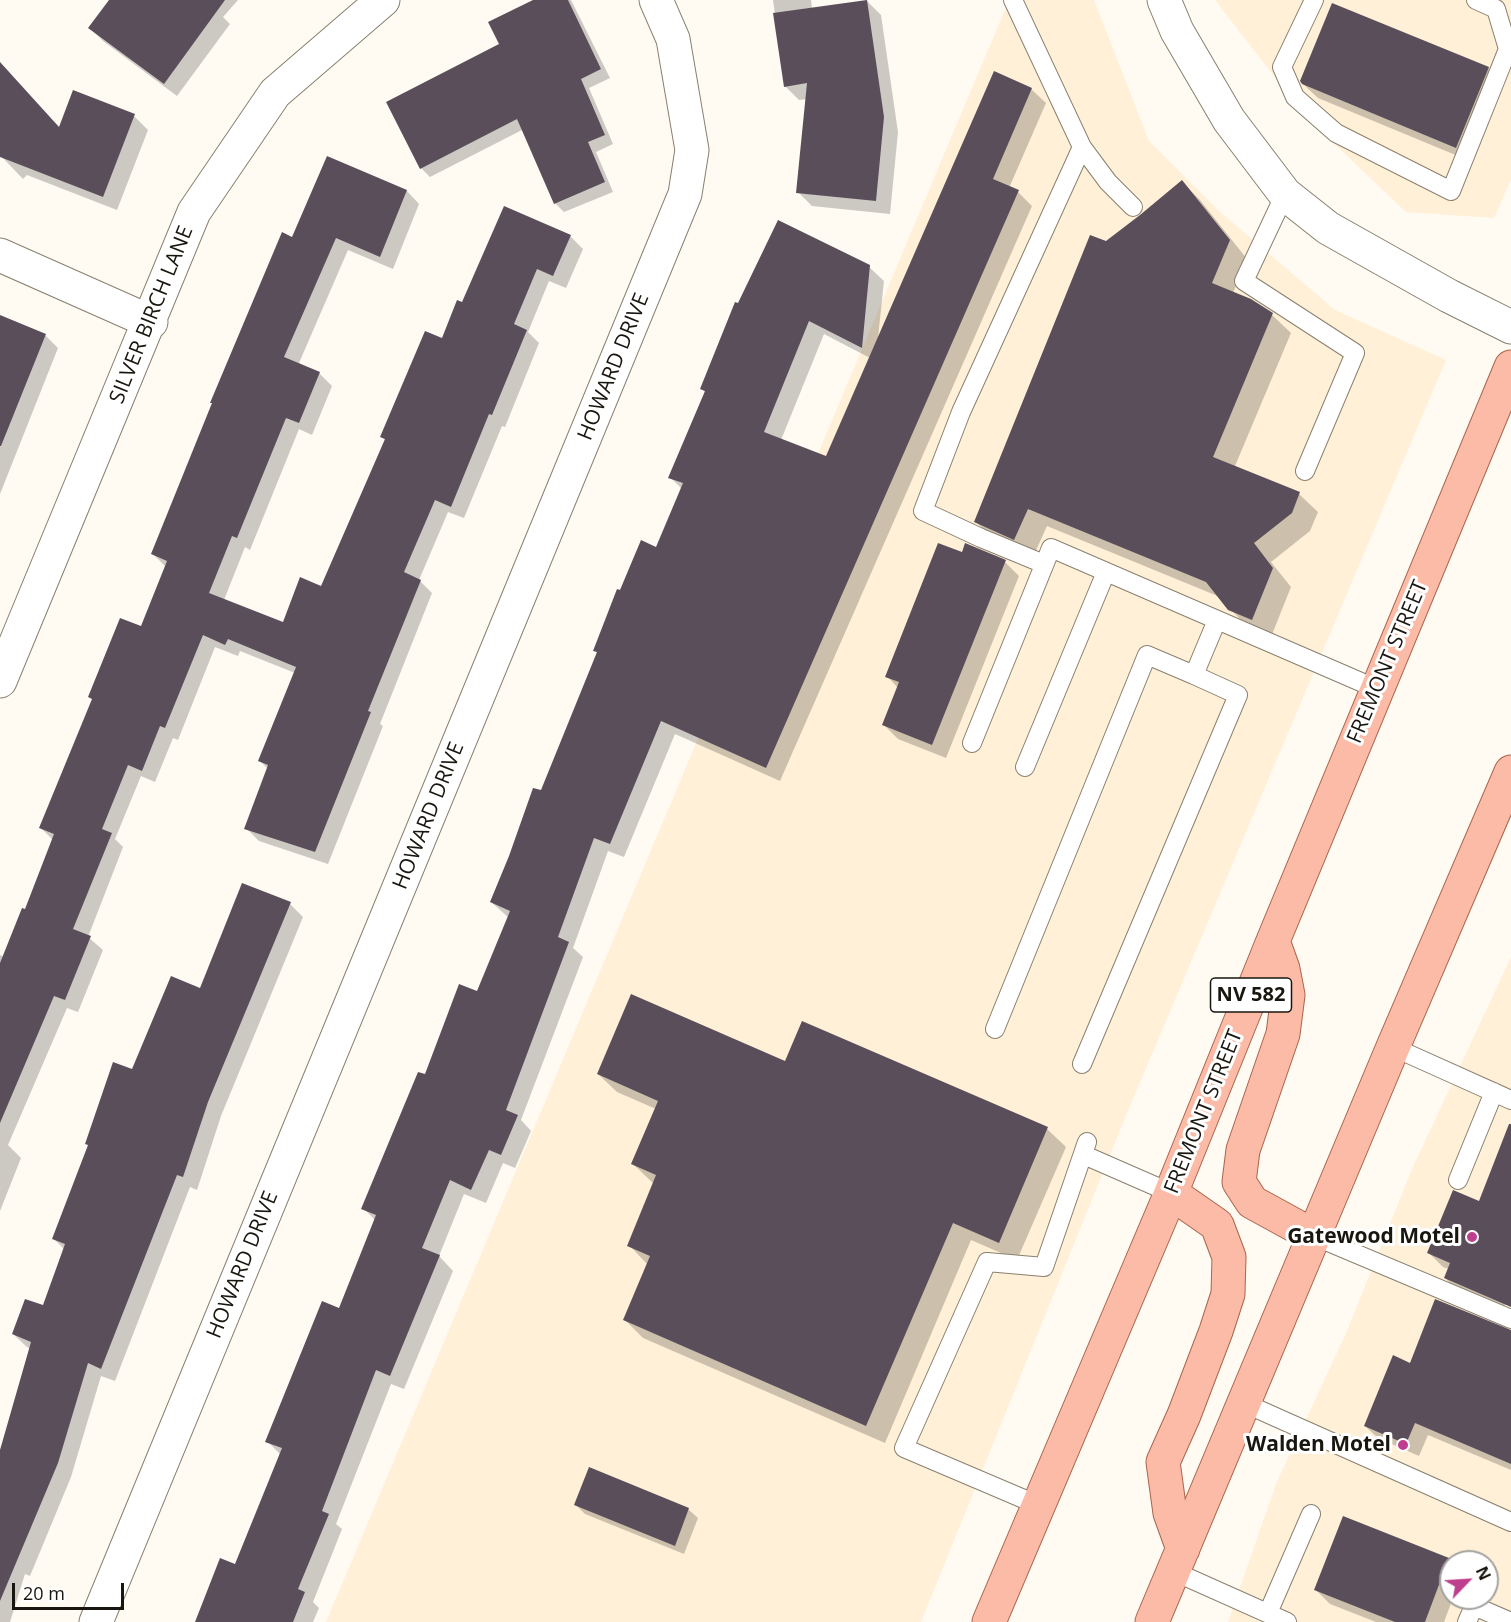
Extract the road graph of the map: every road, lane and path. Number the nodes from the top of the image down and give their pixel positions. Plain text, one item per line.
1 (383, 0) edge
2 (656, 0) edge
3 (1013, 0) edge
4 (1164, 0) edge
5 (1314, 0) edge
6 (1476, 0) edge
7 (1498, 5) edge
8 (1082, 147) junction
9 (1286, 194) junction
10 (1133, 207) dead end
11 (0, 255) edge
12 (151, 322) junction
13 (1511, 327) edge
14 (1511, 367) edge
15 (1305, 471) dead end
16 (1044, 564) junction
17 (1106, 572) junction
18 (1217, 620) junction
19 (1194, 675) junction
20 (0, 681) edge
21 (1377, 690) junction
22 (972, 743) dead end
23 (1025, 767) dead end
24 (1511, 772) edge
25 (1273, 941) junction
26 (994, 1029) dead end
27 (1393, 1047) junction
28 (1082, 1064) dead end
29 (1494, 1092) junction
30 (1511, 1100) edge
31 (1458, 1180) dead end
32 (1171, 1194) junction
33 (1314, 1236) junction
34 (1511, 1320) edge
35 (1244, 1403) junction
36 (1038, 1504) junction
37 (1311, 1514) dead end
38 (1511, 1521) edge
39 (1178, 1560) junction
40 (1268, 1613) junction
41 (96, 1622) edge
42 (990, 1622) edge
43 (1152, 1622) edge
44 (1287, 1622) edge
45 (1467, 1622) edge
46 (1511, 1622) edge

1 - 12 street, SILVER BIRCH LANE
2 - 41 street, HOWARD DRIVE
3 - 8 lane
4 - 9 street
5 - 7 lane
6 - 7 lane
8 - 10 lane
8 - 16 lane
9 - 13 street
9 - 15 lane
11 - 12 street
12 - 20 street, SILVER BIRCH LANE
14 - 21 main road, FREMONT STREET / NV 582
16 - 17 lane
16 - 22 lane
17 - 18 lane
17 - 23 lane
18 - 19 lane
18 - 21 lane
19 - 26 lane
19 - 28 lane
21 - 25 main road, FREMONT STREET / NV 582
24 - 27 main road
25 - 32 main road, FREMONT STREET / NV 582
25 - 33 main road
27 - 29 lane
27 - 33 main road
29 - 30 lane
29 - 31 lane
32 - 36 main road, FREMONT STREET / NV 582
32 - 36 lane
32 - 39 main road
33 - 34 lane
33 - 35 main road
35 - 38 lane
35 - 39 main road
36 - 42 main road, FREMONT STREET / NV 582
37 - 40 lane
39 - 40 lane
39 - 43 main road
40 - 44 lane
45 - 46 lane

